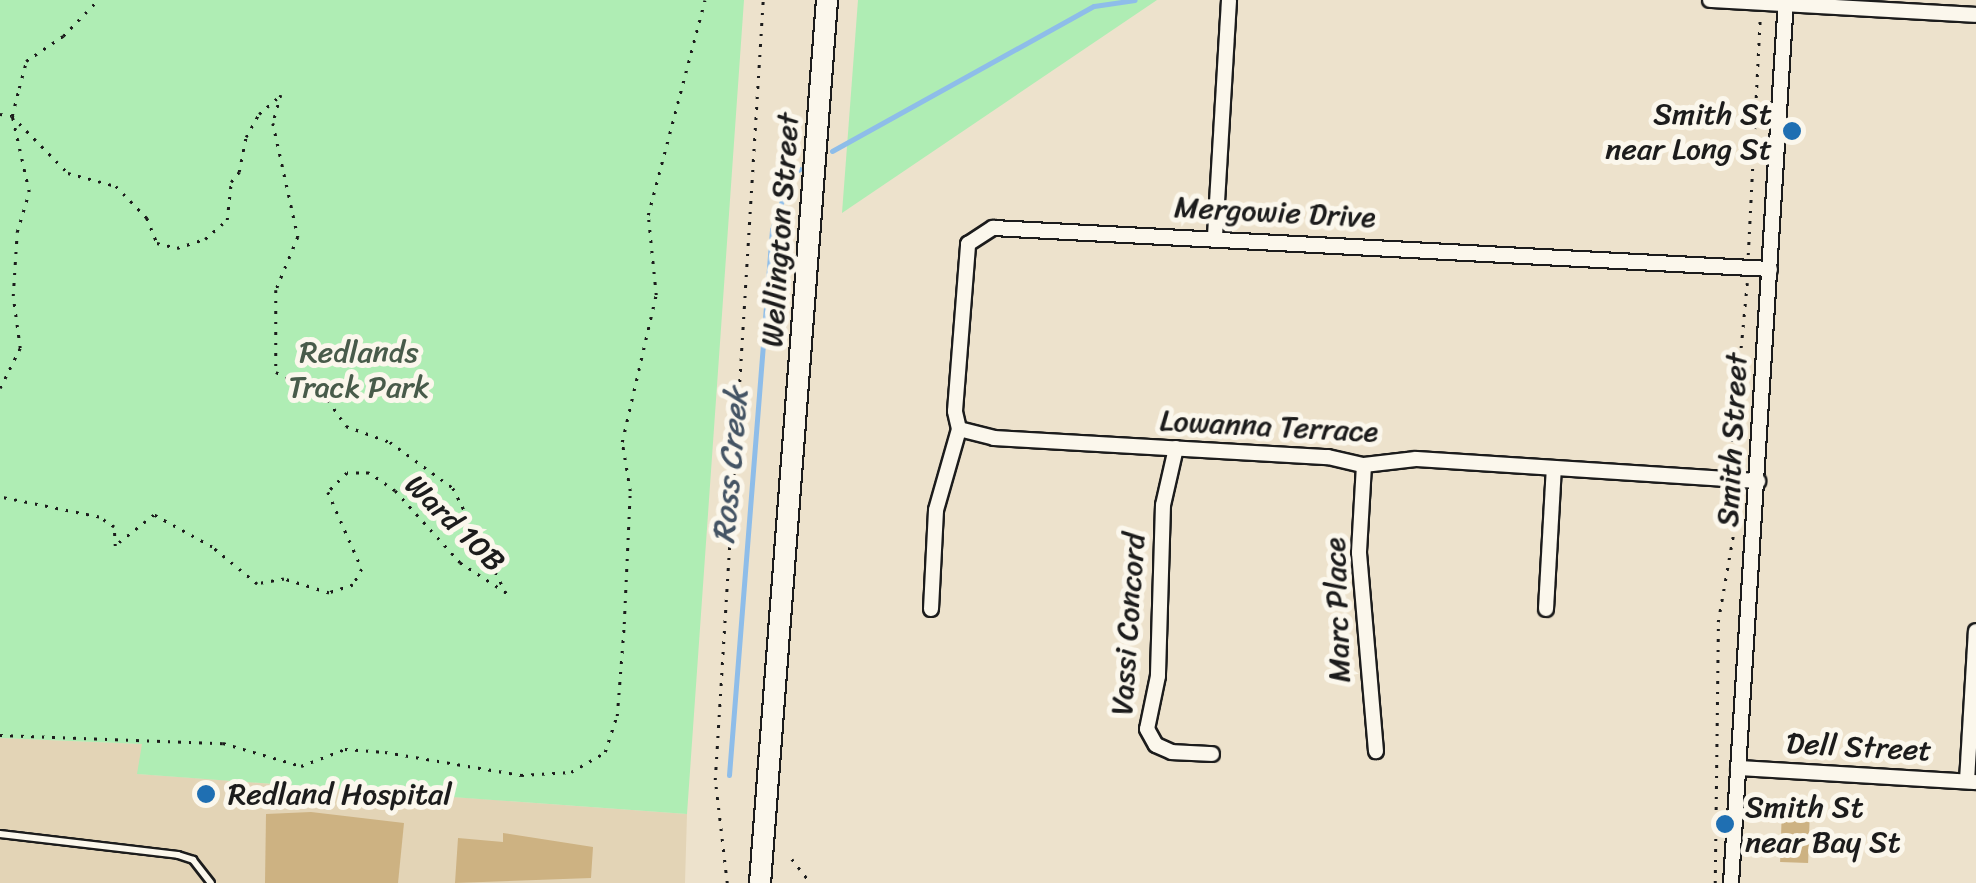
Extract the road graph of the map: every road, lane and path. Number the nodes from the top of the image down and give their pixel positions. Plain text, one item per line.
1 (98, 0) edge
2 (706, 0) edge
3 (763, 0) edge
4 (827, 0) edge
5 (1229, 0) edge
6 (1710, 0) edge
7 (1786, 2) edge
8 (1760, 3) junction
9 (1976, 15) edge
10 (0, 114) edge
11 (12, 116) junction
12 (1216, 236) junction
13 (1748, 268) junction
14 (1770, 269) junction
15 (0, 388) edge
16 (959, 429) junction
17 (1176, 448) junction
18 (1364, 466) junction
19 (1554, 468) junction
20 (1725, 479) junction
21 (1758, 481) junction
22 (0, 497) edge
23 (931, 609) dead end
24 (1546, 609) dead end
25 (1976, 631) edge
26 (0, 735) edge
27 (1376, 751) dead end
28 (1212, 754) dead end
29 (1738, 768) junction
30 (1971, 782) edge
31 (0, 834) edge
32 (792, 859) dead end
33 (211, 883) edge
34 (727, 883) edge
35 (760, 883) edge
36 (811, 883) edge
37 (1715, 883) edge
38 (1732, 883) edge

1 - 11 path
2 - 26 path
3 - 34 path
4 - 35 main road, Wellington Street
5 - 12 street
6 - 8 street
7 - 8 street
7 - 9 street
7 - 14 street, Smith Street
8 - 13 path
10 - 11 path
11 - 15 path
11 - 22 path, Ward 10B
12 - 13 street, Mergowie Drive
12 - 16 street, Mergowie Drive
13 - 14 street, Mergowie Drive
13 - 20 path
14 - 21 street, Smith Street
16 - 17 street, Lowanna Terrace
16 - 23 street
17 - 18 street, Lowanna Terrace
17 - 28 street, Vassi Concord
18 - 19 street, Lowanna Terrace
18 - 27 street, Marc Place
19 - 20 street, Lowanna Terrace
19 - 24 street
20 - 21 street, Lowanna Terrace
20 - 37 path
21 - 29 street, Smith Street
25 - 30 street
29 - 30 street, Dell Street
29 - 38 street, Smith Street
31 - 33 lane
32 - 36 path

